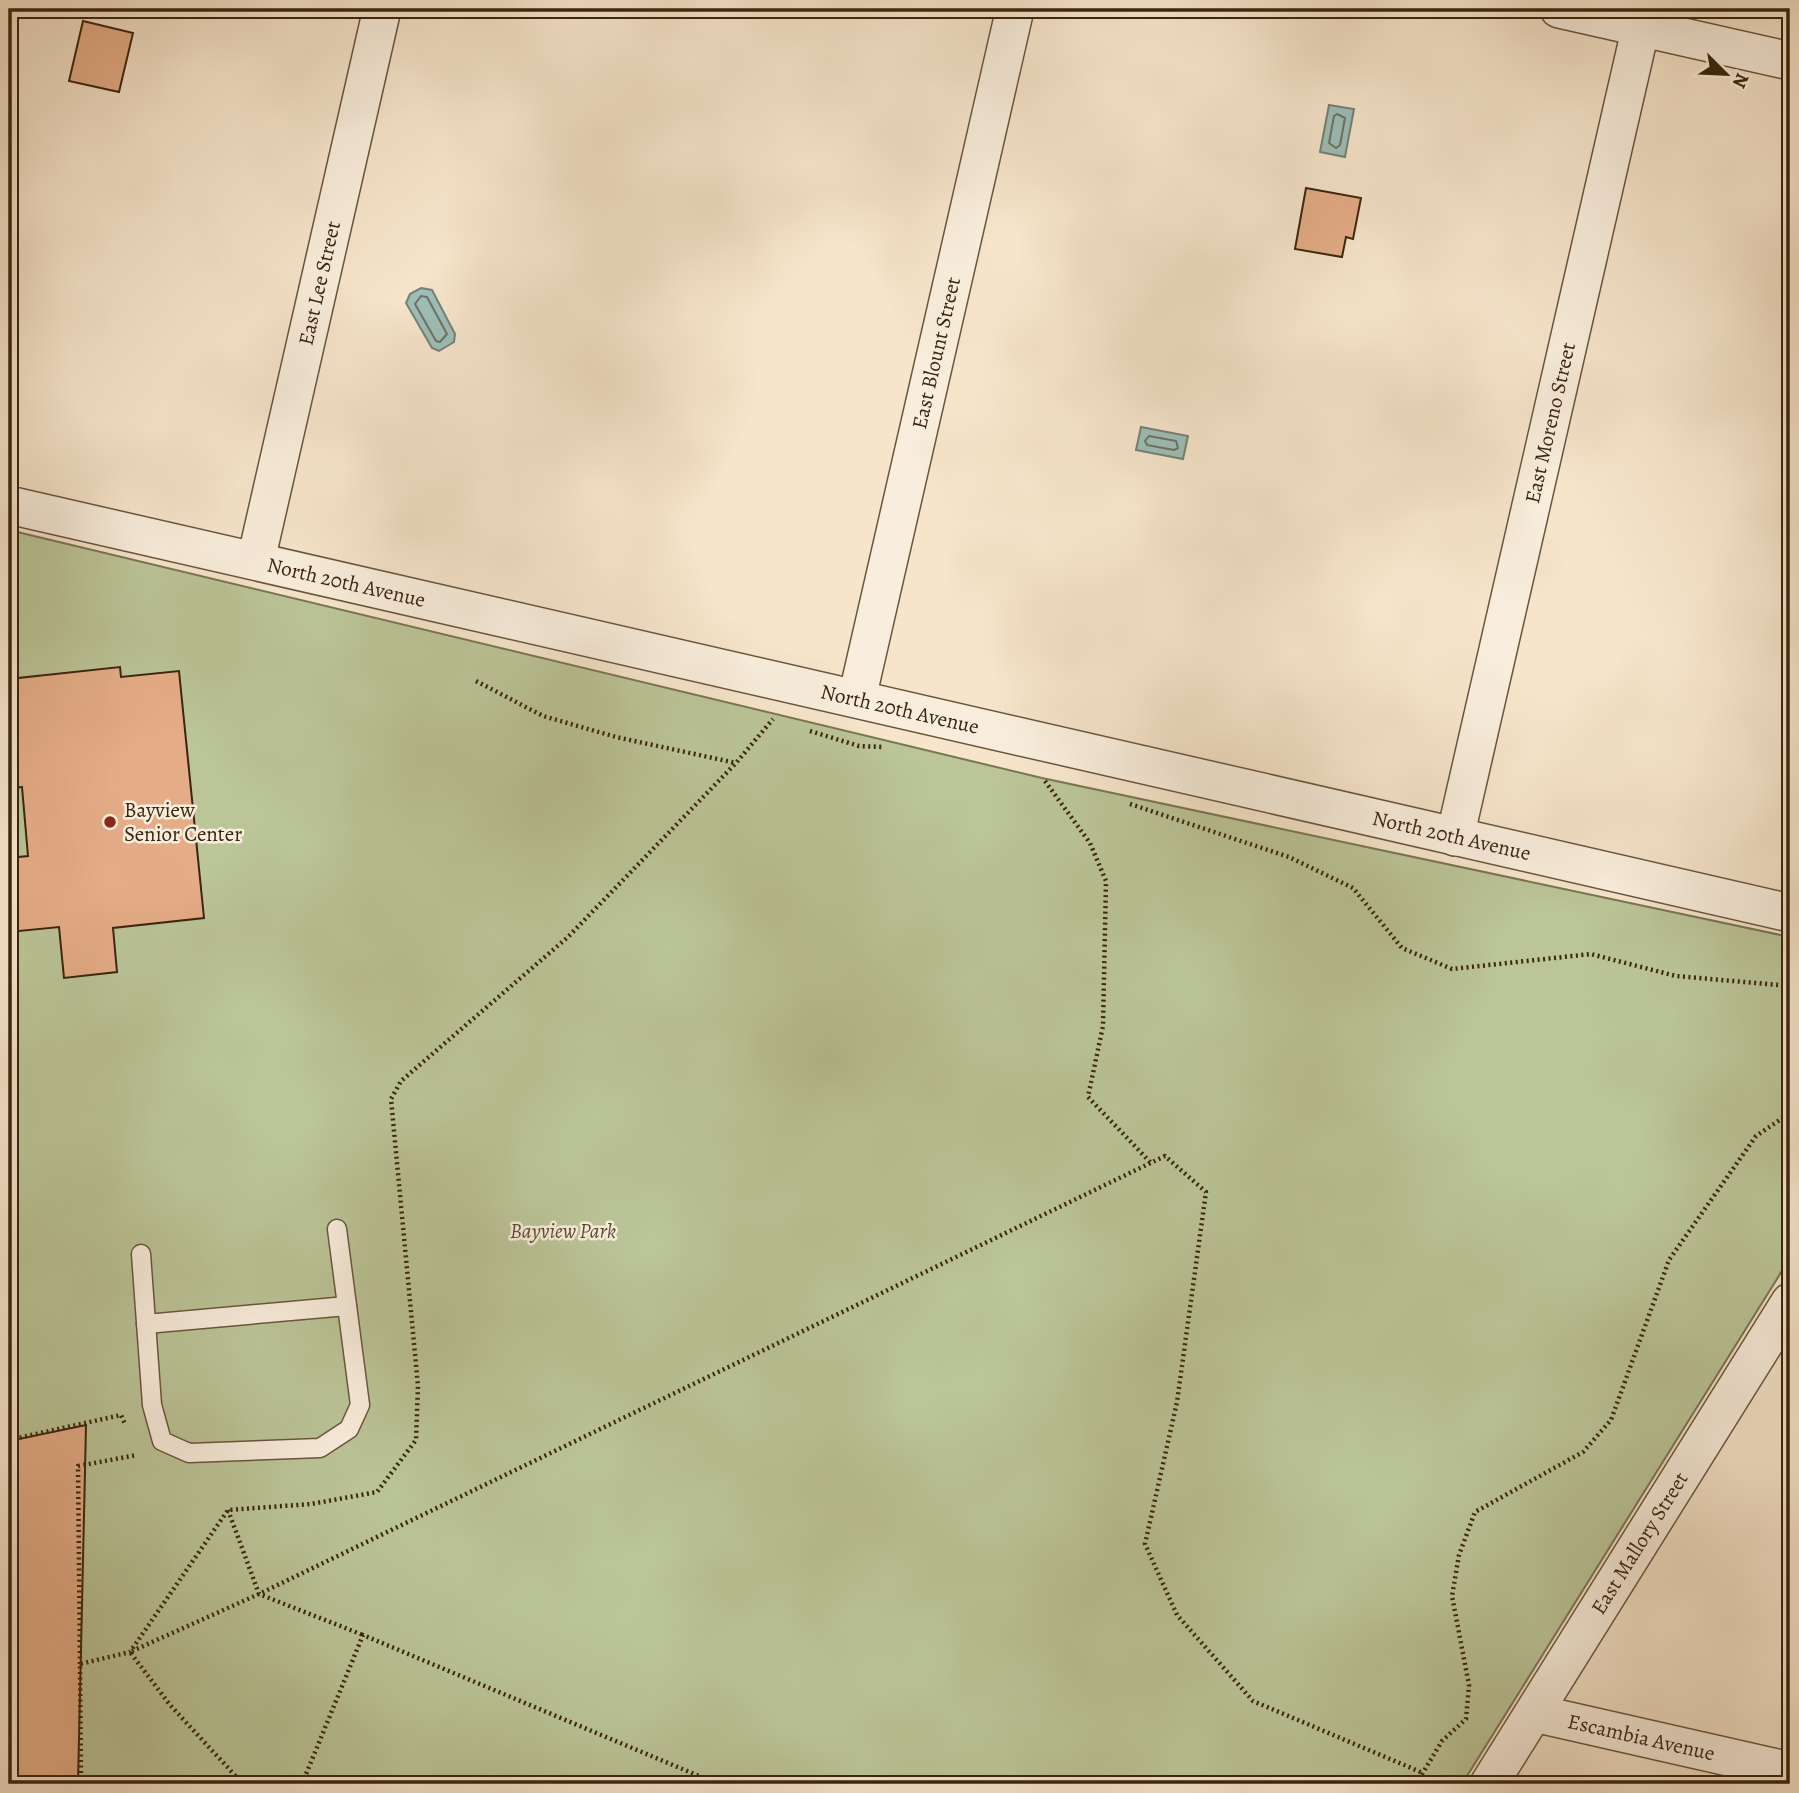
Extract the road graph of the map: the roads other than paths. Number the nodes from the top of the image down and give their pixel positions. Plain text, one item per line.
1 (382, 9) edge
2 (1015, 9) edge
3 (1559, 9) edge
4 (1643, 18) edge
5 (1790, 61) edge
6 (9, 505) edge
7 (256, 560) junction
8 (857, 698) junction
9 (1455, 837) junction
10 (1790, 913) edge
11 (337, 1229) dead end
12 (141, 1254) dead end
13 (1790, 1302) edge
14 (347, 1306) junction
15 (146, 1324) junction
16 (1534, 1713) junction
17 (1790, 1771) edge
18 (1489, 1784) edge

1 - 7 street, East Lee Street
2 - 8 street, East Blount Street
3 - 4 street
4 - 5 street
4 - 9 street, East Moreno Street
6 - 7 street, North 20th Avenue
7 - 8 street, North 20th Avenue
8 - 9 street, North 20th Avenue
9 - 10 street, North 20th Avenue
11 - 14 lane
12 - 15 lane
13 - 16 street, East Mallory Street
14 - 15 lane
14 - 15 lane
16 - 17 street, Escambia Avenue
16 - 18 street, East Mallory Street

